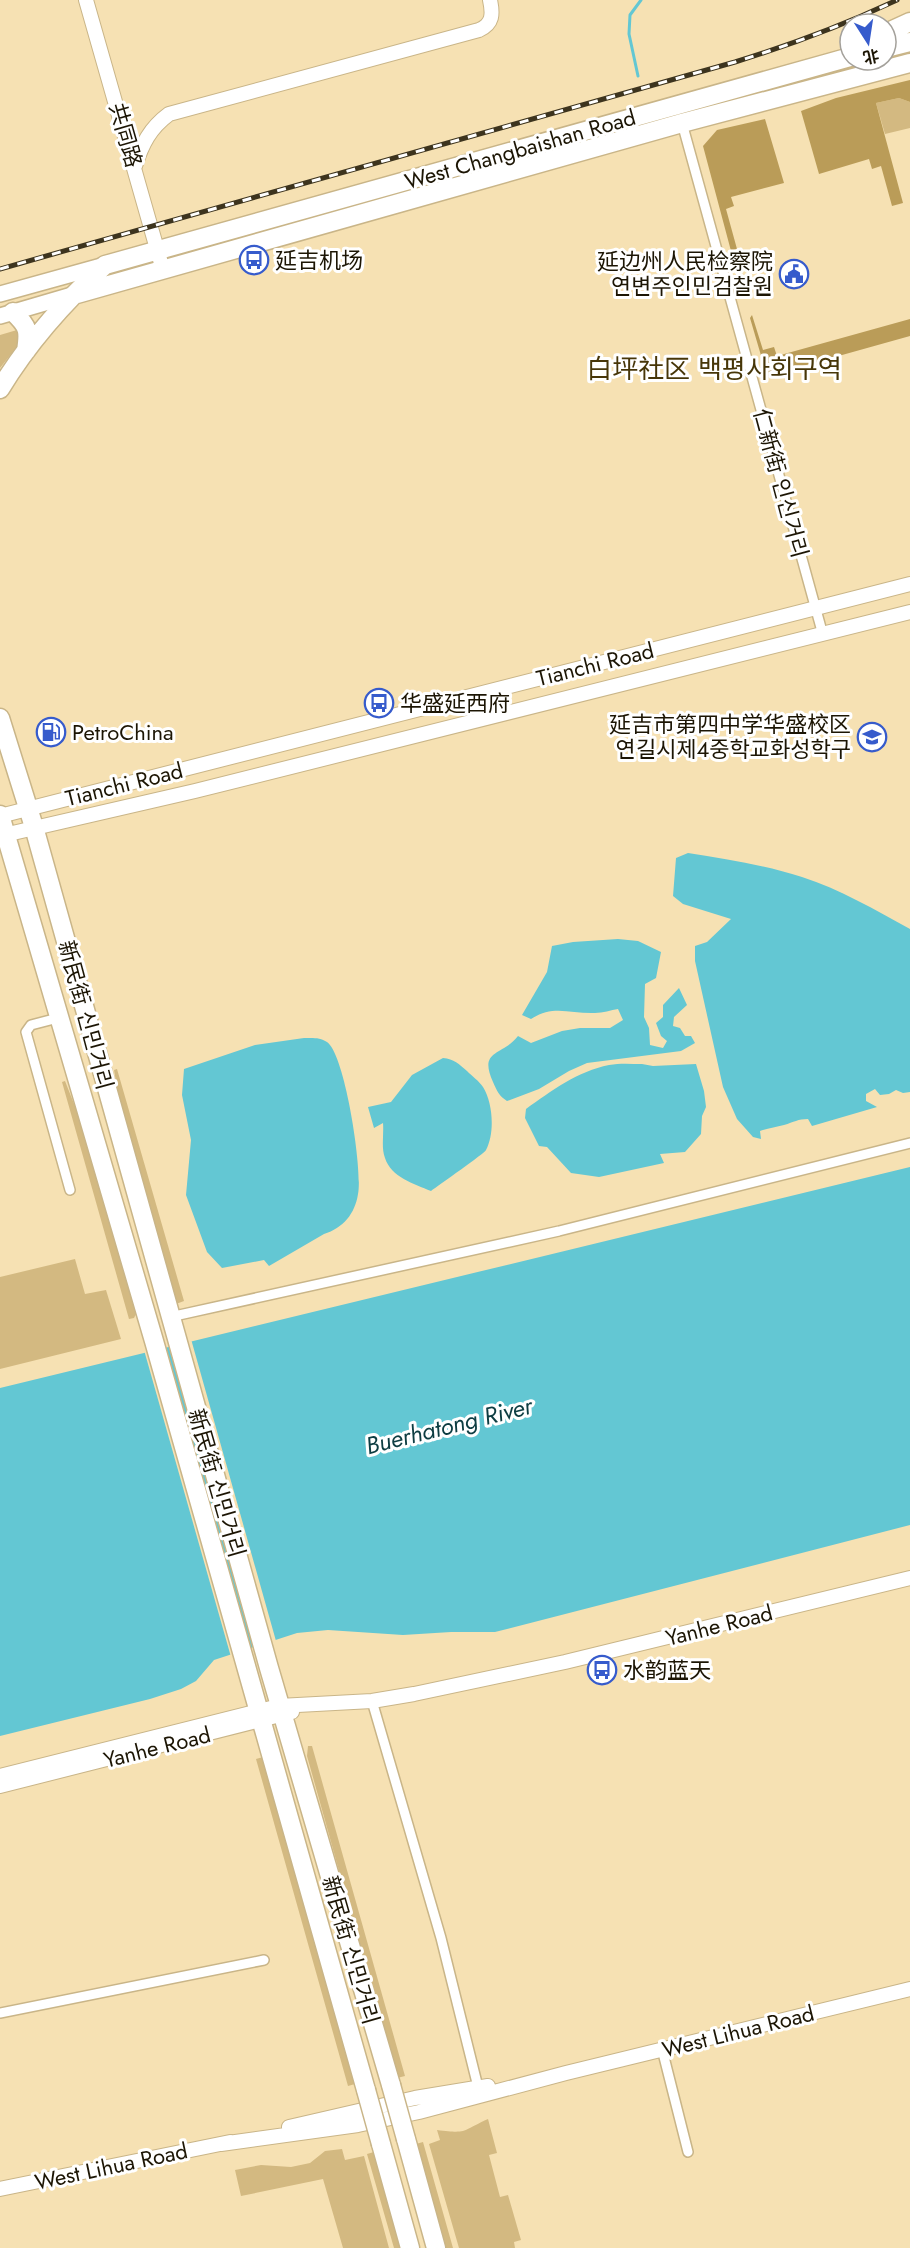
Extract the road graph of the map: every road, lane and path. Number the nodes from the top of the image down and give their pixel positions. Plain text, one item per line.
1 (86, 0) edge
2 (490, 0) edge
3 (838, 57) edge
4 (838, 60) edge
5 (910, 63) edge
6 (820, 65) junction
7 (682, 123) junction
8 (135, 166) junction
9 (158, 250) junction
10 (105, 265) junction
11 (163, 270) junction
12 (0, 294) edge
13 (72, 295) junction
14 (7, 314) edge
15 (26, 351) junction
16 (0, 389) edge
17 (910, 584) edge
18 (816, 608) junction
19 (910, 612) edge
20 (823, 635) junction
21 (0, 718) edge
22 (28, 809) junction
23 (0, 816) edge
24 (34, 827) junction
25 (2, 837) edge
26 (58, 1018) junction
27 (910, 1143) edge
28 (70, 1190) dead end
29 (169, 1314) junction
30 (147, 1317) junction
31 (910, 1578) edge
32 (372, 1701) junction
33 (281, 1711) junction
34 (260, 1716) junction
35 (0, 1776) edge
36 (0, 1786) edge
37 (264, 1960) dead end
38 (910, 1989) edge
39 (0, 2013) edge
40 (662, 2049) junction
41 (566, 2073) junction
42 (478, 2088) junction
43 (221, 2144) junction
44 (688, 2152) dead end
45 (0, 2189) edge
46 (411, 2248) edge
47 (436, 2248) edge

1 - 8 main road, 共同路
2 - 8 main road
3 - 6 highway
4 - 6 highway, West Changbaishan Road
5 - 7 highway, West Changbaishan Road
6 - 9 highway, West Changbaishan Road
7 - 11 highway, West Changbaishan Road
7 - 18 street, 仁新街 인신거리
8 - 9 main road, 共同路
9 - 10 highway, West Changbaishan Road
9 - 11 main road, 共同路
10 - 12 main road, West Changbaishan Road
10 - 13 highway
11 - 13 highway, West Changbaishan Road
13 - 14 main road, West Changbaishan Road
13 - 15 highway
14 - 15 highway
15 - 16 highway
17 - 18 main road, Tianchi Road
18 - 20 street, 仁新街 인신거리
18 - 22 main road, Tianchi Road
19 - 20 main road, Tianchi Road
20 - 24 main road, Tianchi Road
21 - 22 highway, 新民街 신민거리
22 - 23 main road, Tianchi Road
22 - 24 highway, 新民街 신민거리
23 - 25 highway, 新民街 신민거리
24 - 25 main road, Tianchi Road
24 - 29 highway, 新民街 신민거리
25 - 26 highway, 新民街 신민거리
26 - 28 street
26 - 30 highway, 新民街 신민거리
27 - 29 street
29 - 30 highway
29 - 33 highway, 新民街 신민거리
30 - 34 highway, 新民街 신민거리
31 - 32 main road, Yanhe Road
32 - 33 main road, Yanhe Road
32 - 42 street
33 - 34 main road, Yanhe Road
33 - 47 highway, 新民街 신민거리, bridge
34 - 35 main road, Yanhe Road
34 - 36 main road, Yanhe Road
34 - 46 highway, 新民街 신민거리, bridge
37 - 39 street
38 - 40 main road, West Lihua Road
40 - 41 main road, West Lihua Road
40 - 44 street
41 - 42 main road, West Lihua Road
41 - 43 main road, West Lihua Road
42 - 43 main road, West Lihua Road
43 - 45 main road, West Lihua Road

